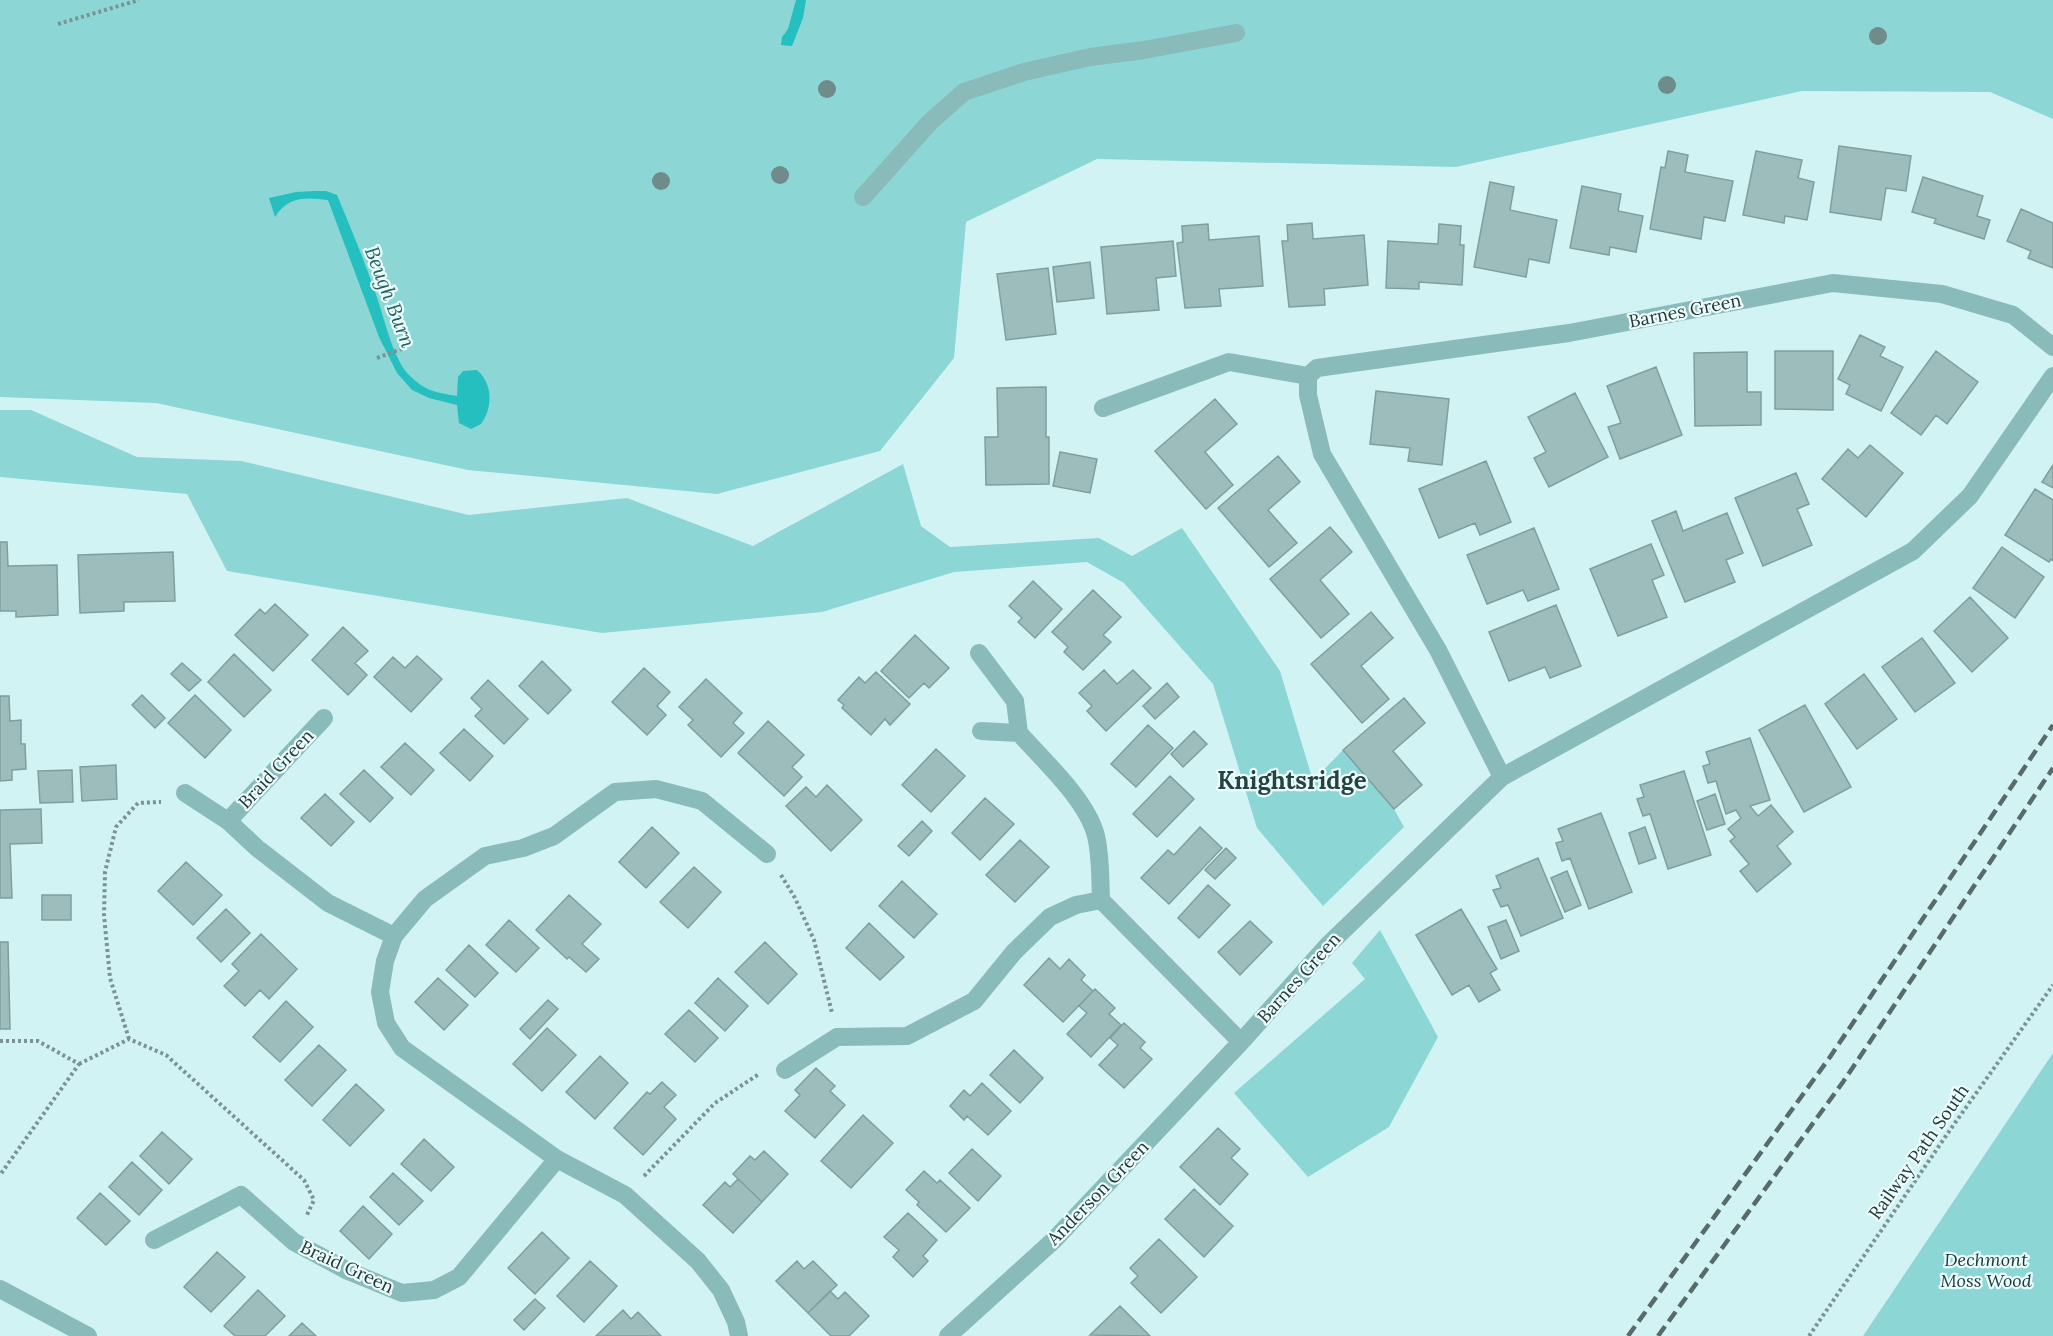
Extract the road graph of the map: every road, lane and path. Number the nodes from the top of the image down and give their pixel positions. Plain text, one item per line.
1 (139, 0) edge
2 (58, 24) dead end
3 (1236, 33) dead end
4 (863, 197) dead end
5 (2053, 347) edge
6 (404, 348) dead end
7 (377, 358) dead end
8 (1308, 376) junction
9 (2053, 376) edge
10 (1103, 408) dead end
11 (979, 653) dead end
12 (324, 718) dead end
13 (981, 731) dead end
14 (1019, 733) junction
15 (1502, 777) junction
16 (185, 793) joint
17 (228, 821) junction
18 (767, 854) joint
19 (1101, 900) junction
20 (393, 936) junction
21 (2053, 985) edge
22 (837, 1037) junction
23 (129, 1039) junction
24 (0, 1041) edge
25 (1241, 1042) junction
26 (80, 1064) junction
27 (785, 1070) joint
28 (557, 1159) junction
29 (0, 1175) edge
30 (624, 1196) junction
31 (154, 1240) dead end
32 (294, 1242) junction
33 (0, 1289) edge
34 (88, 1336) edge
35 (739, 1336) edge
36 (948, 1336) edge
37 (1809, 1336) edge

1 - 2 path
3 - 4 street
5 - 8 street, Barnes Green
6 - 7 path
8 - 10 street
8 - 15 street
9 - 15 street, Barnes Green
11 - 14 street
12 - 17 street, Braid Green
13 - 14 street
14 - 19 street
15 - 25 street, Barnes Green
16 - 17 street, Braid Green
16 - 23 path
17 - 20 street, Braid Green
18 - 20 street
18 - 22 path
19 - 22 street
19 - 25 street
20 - 28 street
21 - 37 path, Railway Path South
22 - 27 street
23 - 26 path
23 - 32 path
24 - 26 path
25 - 36 street, Anderson Green
26 - 29 path
27 - 30 path
28 - 30 street
28 - 32 street, Braid Green
30 - 35 street
31 - 32 street, Braid Green
33 - 34 street

